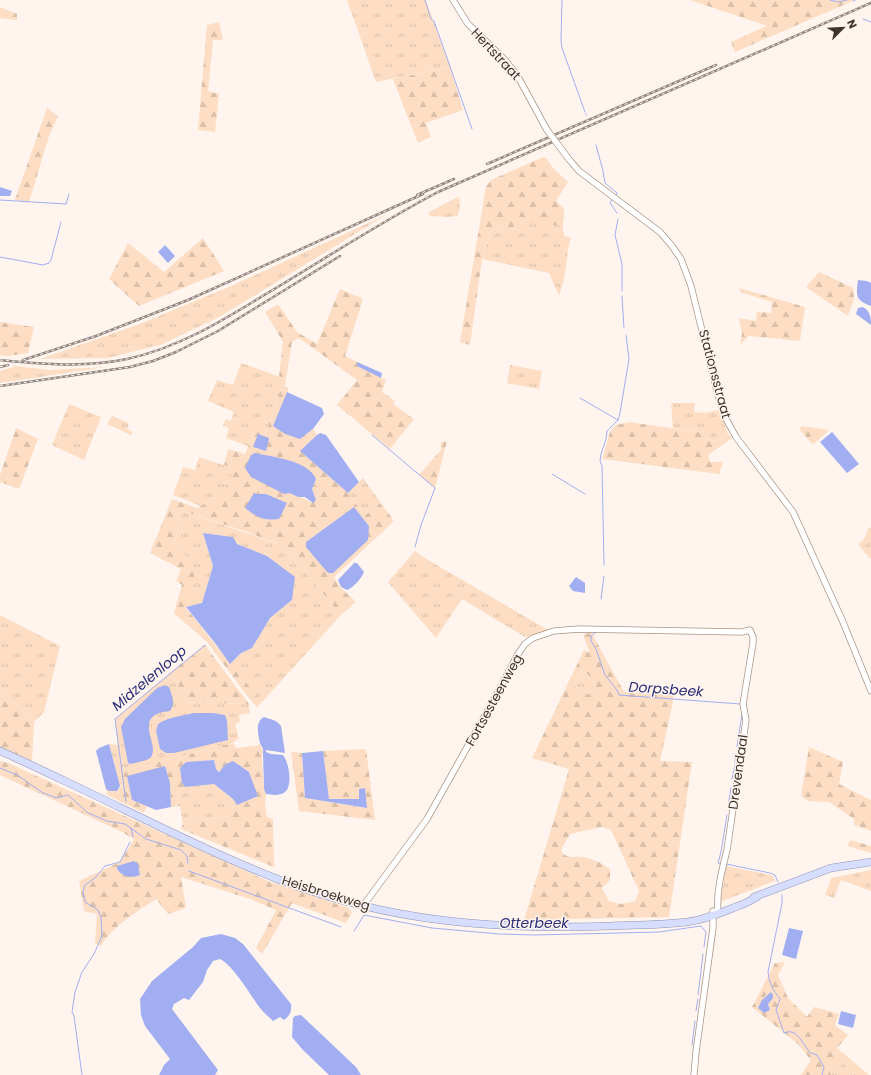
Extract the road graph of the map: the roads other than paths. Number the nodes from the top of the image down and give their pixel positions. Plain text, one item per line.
1 (453, 0) edge
2 (547, 130) joint
3 (750, 630) joint
4 (871, 691) edge
5 (0, 751) edge
6 (871, 862) edge
7 (363, 906) junction
8 (716, 913) junction
9 (694, 1075) edge

1 - 2 street, Hertstraat
2 - 4 street, Stationsstraat, bridge
3 - 7 street, Fortsesteenweg
3 - 8 street, Drevendaal
5 - 7 main road, Heisbroekweg
6 - 8 main road, Heisbroekweg
7 - 8 main road, Heisbroekweg
8 - 9 street, Drevendaal

